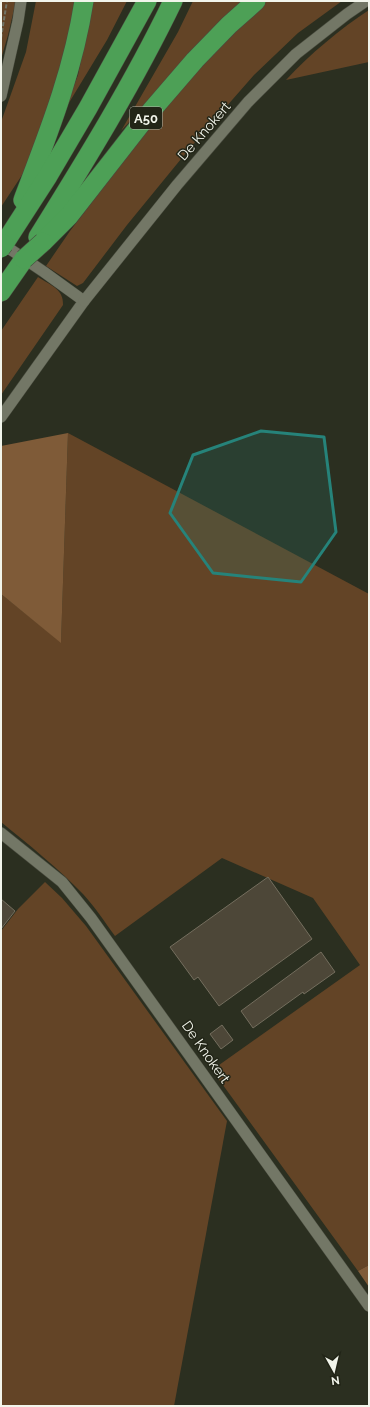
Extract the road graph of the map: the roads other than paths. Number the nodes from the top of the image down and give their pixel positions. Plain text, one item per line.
1 (21, 1) edge
2 (84, 1) edge
3 (147, 1) edge
4 (173, 1) edge
5 (256, 1) edge
6 (366, 1) edge
7 (1, 96) edge
8 (40, 240) junction
9 (4, 243) edge
10 (5, 286) edge
11 (84, 301) junction
12 (1, 417) edge
13 (1, 833) edge
14 (369, 1306) edge

1 - 7 street
2 - 9 highway
3 - 9 highway
4 - 8 highway, A50
5 - 8 highway, A50
6 - 11 street, De Knokert
8 - 10 highway, A50, bridge
9 - 11 street
11 - 12 street, De Knokert
13 - 14 street, De Knokert

